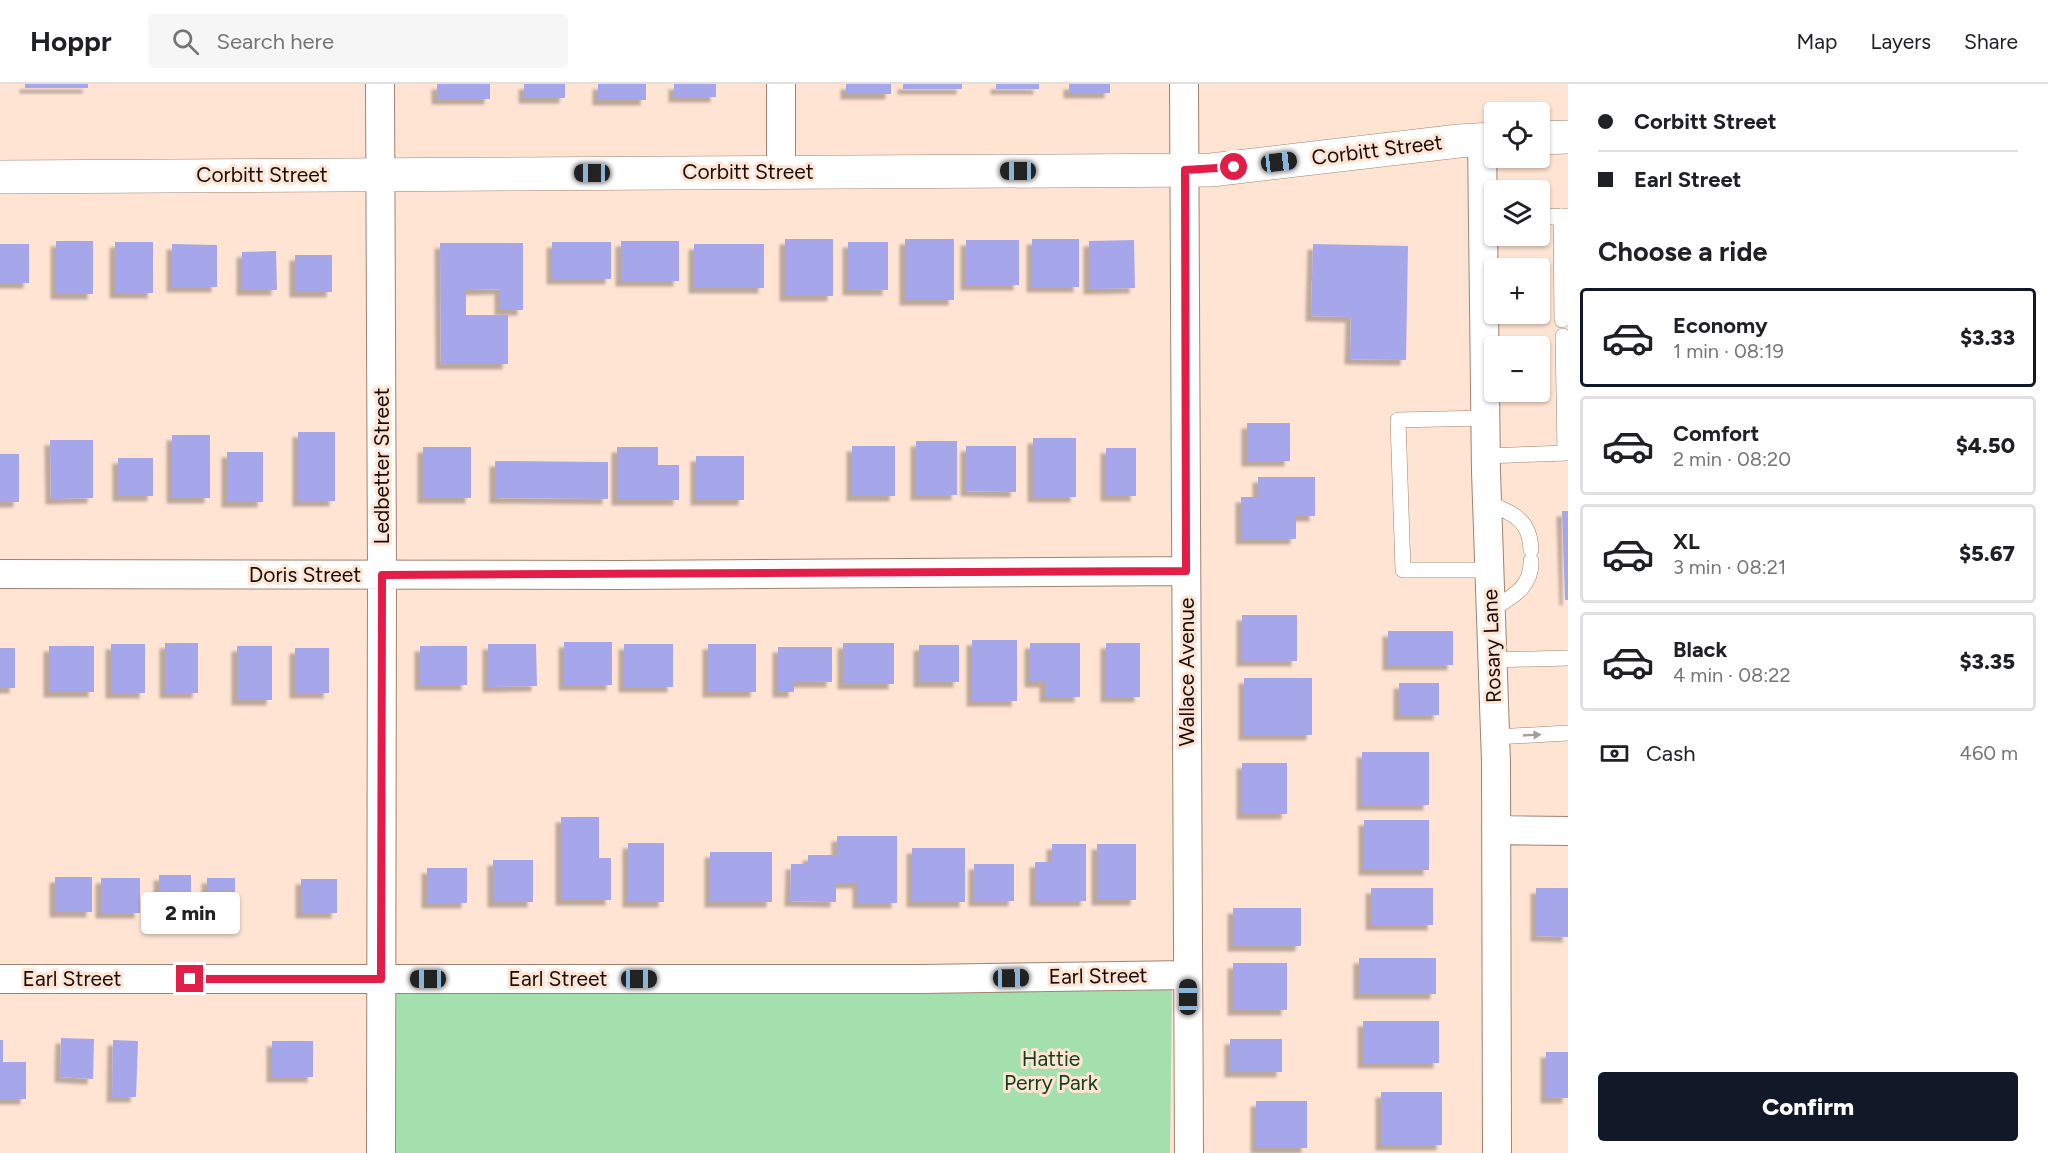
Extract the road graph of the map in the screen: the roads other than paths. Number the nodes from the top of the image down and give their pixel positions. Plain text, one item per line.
1 (380, 84) edge
2 (780, 84) edge
3 (1184, 84) edge
4 (1568, 137) edge
5 (1550, 138) edge
6 (1484, 140) edge
7 (1185, 170) junction
8 (781, 172) junction
9 (380, 174) junction
10 (0, 177) edge
11 (1564, 216) edge
12 (1488, 246) edge
13 (1562, 320) dead end
14 (1563, 336) dead end
15 (1485, 418) junction
16 (1567, 453) edge
17 (1486, 456) junction
18 (1487, 502) junction
19 (1489, 570) junction
20 (1186, 571) junction
21 (0, 574) edge
22 (382, 575) junction
23 (1491, 610) junction
24 (1568, 657) edge
25 (1492, 660) junction
26 (1568, 734) edge
27 (1495, 737) junction
28 (1496, 830) junction
29 (1568, 831) edge
30 (1188, 975) junction
31 (0, 979) edge
32 (381, 979) junction
33 (381, 1153) edge
34 (1189, 1153) edge
35 (1497, 1153) edge

1 - 9 street, Ledbetter Street
2 - 8 street
3 - 7 street, Wallace Avenue
4 - 5 street
6 - 7 street, Corbitt Street
7 - 8 street, Corbitt Street
7 - 20 street, Wallace Avenue
8 - 9 street, Corbitt Street
9 - 10 street, Corbitt Street
9 - 22 street, Ledbetter Street
11 - 13 lane
12 - 15 street, Rosary Lane
14 - 16 lane
15 - 17 street, Rosary Lane
15 - 19 lane
16 - 17 lane
17 - 18 street, Rosary Lane
18 - 19 street, Rosary Lane
18 - 23 lane
19 - 23 street, Rosary Lane
20 - 22 street, Doris Street
20 - 30 street, Wallace Avenue
21 - 22 street, Doris Street
22 - 32 street, Ledbetter Street
23 - 25 street, Rosary Lane
24 - 25 lane
25 - 27 street, Rosary Lane
27 -> 26 lane
27 - 28 street, Rosary Lane
28 - 29 street
28 - 35 street, Rosary Lane
30 - 32 street, Earl Street
30 - 34 street, Wallace Avenue
31 - 32 street, Earl Street
32 - 33 street, Ledbetter Street

